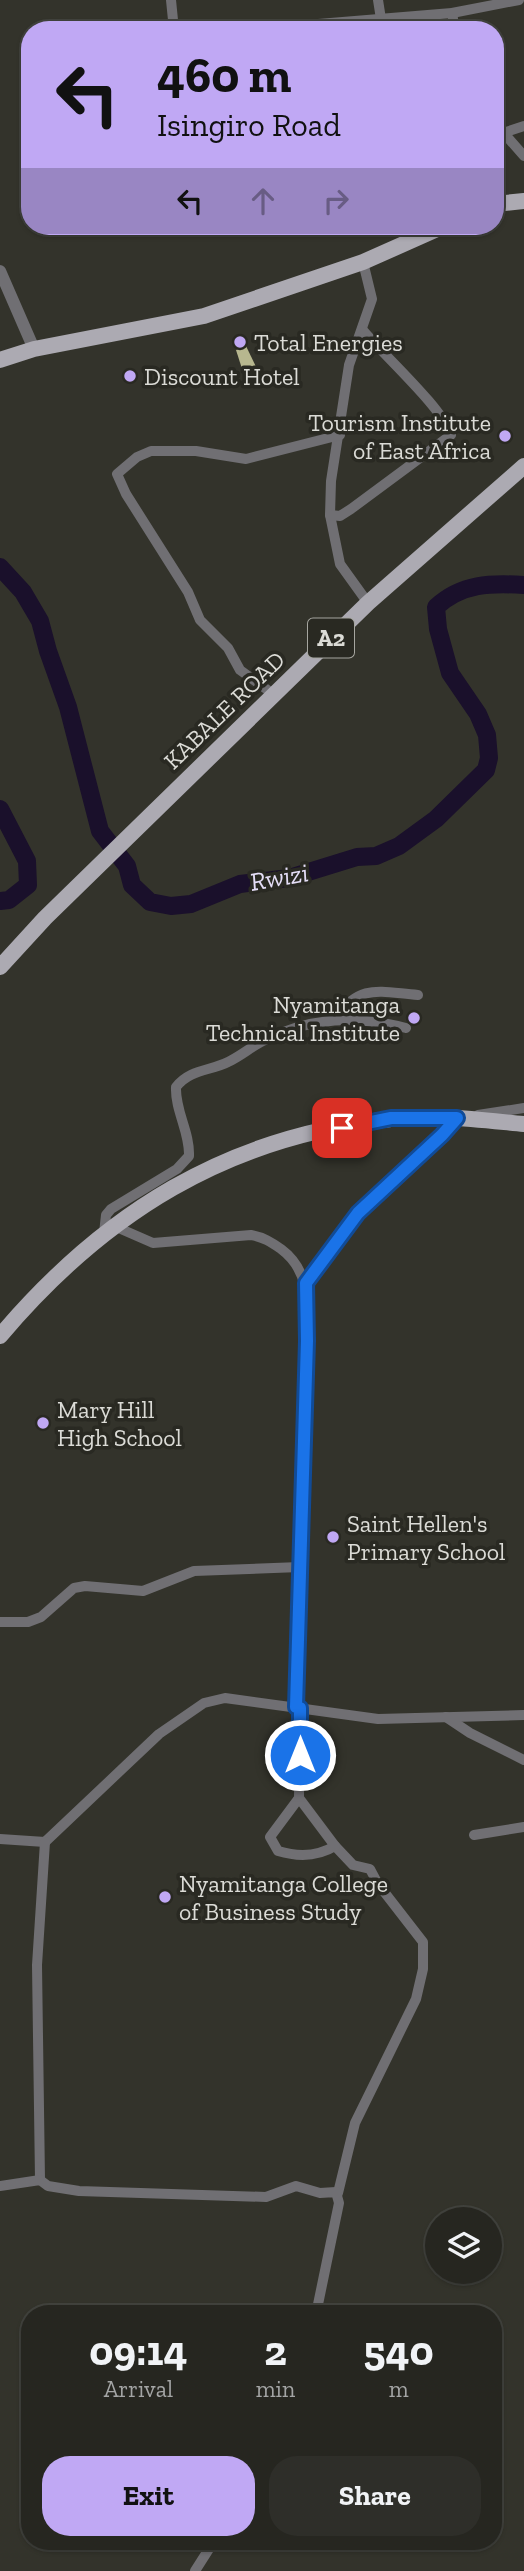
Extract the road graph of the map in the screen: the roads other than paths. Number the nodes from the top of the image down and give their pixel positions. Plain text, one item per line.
1 (171, 0) edge
2 (378, 0) edge
3 (519, 0) edge
4 (452, 13) junction
5 (381, 19) junction
6 (173, 21) edge
7 (356, 21) edge
8 (453, 21) edge
9 (524, 126) edge
10 (504, 133) edge
11 (504, 134) edge
12 (524, 156) edge
13 (524, 201) edge
14 (504, 203) edge
15 (524, 208) edge
16 (504, 211) edge
17 (416, 235) edge
18 (423, 235) edge
19 (399, 245) junction
20 (363, 262) junction
21 (0, 271) edge
22 (362, 329) junction
23 (34, 349) junction
24 (0, 360) edge
25 (340, 435) junction
26 (524, 466) edge
27 (330, 515) junction
28 (368, 603) junction
29 (273, 694) junction
30 (0, 967) edge
31 (418, 995) dead end
32 (335, 1018) junction
33 (406, 1028) dead end
34 (524, 1108) edge
35 (457, 1118) junction
36 (524, 1124) edge
37 (109, 1229) junction
38 (306, 1283) junction
39 (0, 1336) edge
40 (300, 1567) junction
41 (0, 1622) edge
42 (298, 1708) junction
43 (524, 1715) edge
44 (446, 1717) junction
45 (524, 1760) edge
46 (299, 1798) junction
47 (524, 1827) edge
48 (474, 1835) dead end
49 (0, 1839) edge
50 (45, 1842) junction
51 (335, 1846) junction
52 (40, 2180) junction
53 (0, 2186) edge
54 (338, 2193) junction
55 (318, 2305) edge
56 (208, 2550) edge
57 (195, 2571) edge

1 - 6 street
2 - 5 street
3 - 4 street
4 - 5 street
4 - 8 street
5 - 7 street
9 - 10 street
11 - 12 street
13 - 14 main road
15 - 16 main road
17 - 19 main road
18 - 19 main road
19 - 20 main road
20 - 22 street
20 - 23 main road
21 - 23 street
22 - 25 street
22 - 27 street
23 - 24 main road
25 - 27 street
25 - 29 street
26 - 28 main road, KABALE ROAD / A2
27 - 28 street
28 - 29 main road, KABALE ROAD / A2
29 - 30 main road, KABALE ROAD / A2
31 - 32 street
32 - 33 street
32 - 37 street
34 - 35 street
35 - 36 main road
35 - 37 main road
35 - 38 street
37 - 38 street
37 - 39 main road
38 - 40 street
40 - 41 street
40 - 42 street
42 - 44 street
42 - 46 street
42 - 50 street
43 - 44 street
44 - 45 street
46 - 51 street
46 - 51 street
47 - 48 street
49 - 50 street
50 - 52 street
51 - 54 street
52 - 53 street
52 - 54 street
54 - 55 street
56 - 57 street

